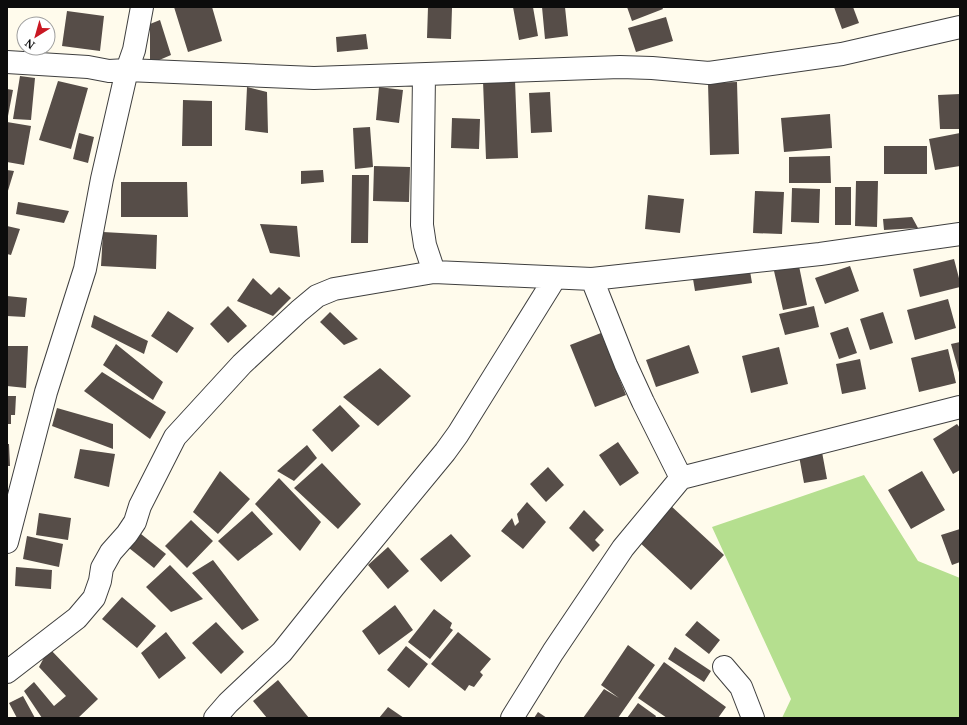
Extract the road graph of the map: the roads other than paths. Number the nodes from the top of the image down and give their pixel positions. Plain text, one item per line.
1 (142, 7) edge
2 (960, 27) edge
3 (7, 62) edge
4 (127, 70) junction
5 (424, 75) junction
6 (960, 234) edge
7 (434, 272) junction
8 (555, 278) junction
9 (592, 279) junction
10 (960, 407) edge
11 (681, 478) junction
12 (7, 542) edge
13 (724, 668) dead end
14 (7, 672) edge
15 (215, 718) edge
16 (512, 718) edge
17 (753, 718) edge

1 - 4 street
2 - 5 street
3 - 4 street
4 - 5 street
4 - 12 street
5 - 7 street
6 - 9 street
7 - 8 street
7 - 14 street
8 - 9 street
8 - 15 street
9 - 11 street
10 - 11 street
11 - 16 street
13 - 17 street

